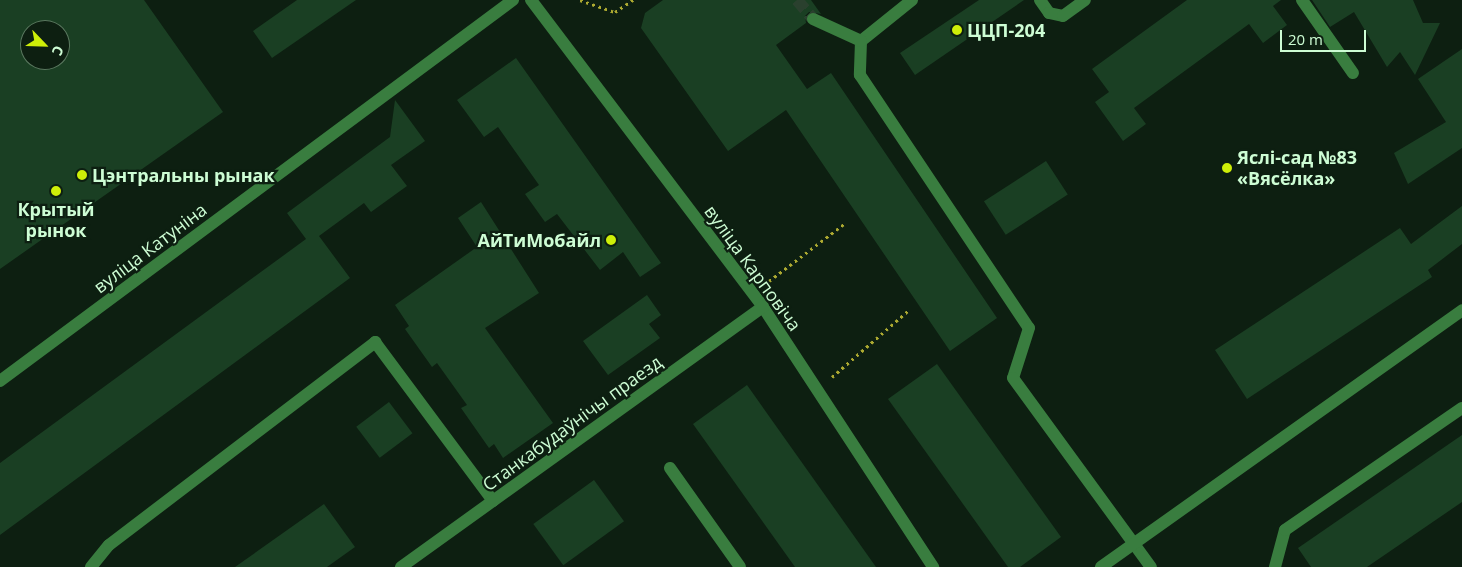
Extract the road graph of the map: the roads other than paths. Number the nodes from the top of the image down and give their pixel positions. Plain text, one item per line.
1 (513, 0) edge
2 (531, 0) edge
3 (912, 0) edge
4 (1040, 0) edge
5 (1084, 0) edge
6 (1302, 0) edge
7 (813, 19) tunnel mouth
8 (861, 40) junction
9 (1353, 73) dead end
10 (762, 307) junction
11 (1462, 310) edge
12 (0, 381) edge
13 (1462, 408) edge
14 (670, 468) dead end
15 (493, 501) junction
16 (1134, 543) junction
17 (91, 567) edge
18 (401, 567) edge
19 (740, 567) edge
20 (933, 567) edge
21 (1101, 567) edge
22 (1151, 567) edge
23 (1275, 567) edge

1 - 12 street, вуліца Катуніна
2 - 10 street, вуліца Карповіча
3 - 8 street
4 - 5 street
6 - 9 street
7 - 8 street
8 - 16 street
10 - 15 street, Станкабудаўнічы праезд
10 - 20 street, вуліца Карповіча
11 - 16 street
13 - 23 street
14 - 19 street
15 - 17 street
15 - 18 street, Станкабудаўнічы праезд
16 - 21 street
16 - 22 street

